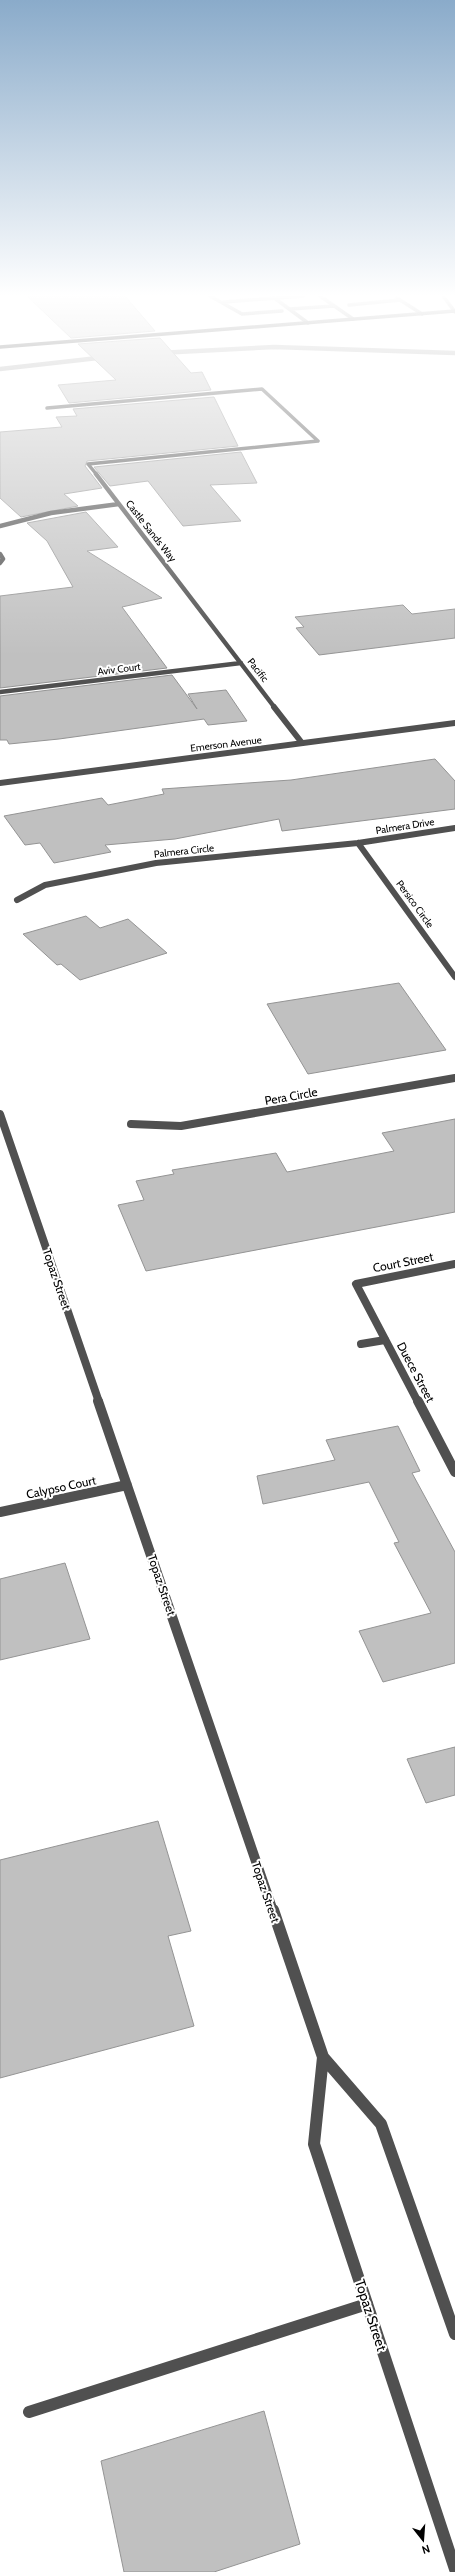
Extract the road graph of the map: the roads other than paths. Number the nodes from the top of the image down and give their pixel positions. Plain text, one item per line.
1 (291, 416) edge
2 (118, 504) junction
3 (0, 526) edge
4 (0, 554) edge
5 (0, 563) edge
6 (199, 609) joint
7 (241, 663) junction
8 (0, 692) edge
9 (455, 723) edge
10 (302, 743) junction
11 (0, 782) edge
12 (455, 828) edge
13 (358, 844) junction
14 (17, 900) dead end
15 (455, 977) edge
16 (455, 1078) edge
17 (0, 1114) edge
18 (130, 1124) dead end
19 (455, 1264) edge
20 (356, 1284) joint
21 (385, 1340) junction
22 (362, 1344) dead end
23 (455, 1472) edge
24 (127, 1485) junction
25 (0, 1512) edge
26 (323, 2057) junction
27 (367, 2304) junction
28 (455, 2334) edge
29 (30, 2412) dead end
30 (455, 2569) edge

1 - 2 street, Castle Sands Way
2 - 3 street
2 - 6 street, Castle Sands Way
4 - 5 street
6 - 7 street, Pacific
7 - 8 street, Aviv Court
7 - 10 street, Pacific
9 - 10 street, Emerson Avenue
10 - 11 street, Emerson Avenue
12 - 13 street, Palmera Drive
13 - 14 street, Palmera Circle
13 - 15 street, Persico Circle
16 - 18 street, Pera Circle
17 - 24 street, Topaz Street
19 - 20 street, Court Street
20 - 21 street, Duece Street
21 - 22 street
21 - 23 street, Duece Street
24 - 25 street, Calypso Court
24 - 26 street, Topaz Street
26 - 27 street, Topaz Street
26 - 28 street, Topaz Street
27 - 29 street
27 - 30 street, Topaz Street

